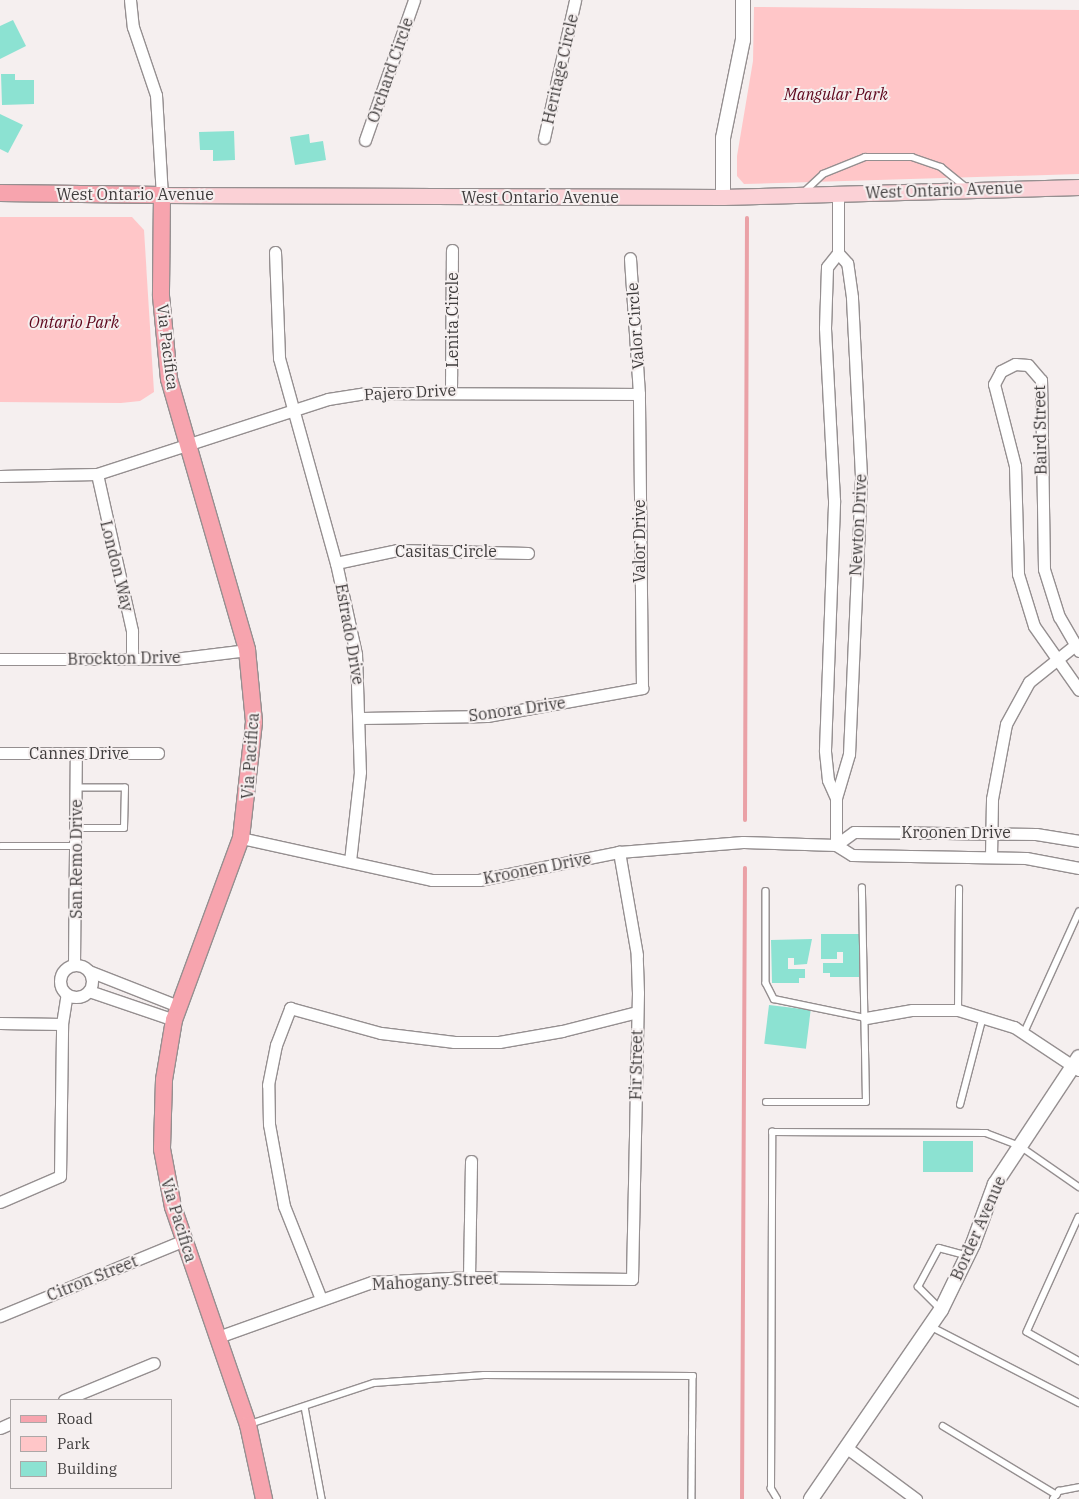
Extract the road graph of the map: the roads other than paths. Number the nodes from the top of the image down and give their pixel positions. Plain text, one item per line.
1 (130, 0) edge
2 (414, 0) edge
3 (575, 0) edge
4 (743, 0) edge
5 (544, 138) dead end
6 (365, 140) dead end
7 (1079, 187) edge
8 (967, 188) junction
9 (0, 193) edge
10 (838, 194) junction
11 (162, 195) junction
12 (800, 196) junction
13 (723, 198) junction
14 (452, 250) dead end
15 (275, 252) dead end
16 (838, 253) junction
17 (630, 258) dead end
18 (451, 390) junction
19 (639, 394) junction
20 (293, 412) junction
21 (187, 444) junction
22 (97, 474) junction
23 (0, 476) edge
24 (528, 552) dead end
25 (336, 563) junction
26 (1076, 649) edge
27 (247, 650) junction
28 (0, 659) edge
29 (132, 659) junction
30 (1054, 660) junction
31 (642, 688) joint
32 (1079, 690) edge
33 (361, 718) junction
34 (0, 753) edge
35 (158, 753) dead end
36 (76, 754) junction
37 (76, 788) junction
38 (836, 798) junction
39 (75, 828) junction
40 (992, 832) junction
41 (242, 838) junction
42 (1079, 841) edge
43 (836, 845) junction
44 (2, 846) dead end
45 (75, 846) junction
46 (620, 852) junction
47 (991, 857) junction
48 (350, 861) junction
49 (1079, 868) edge
50 (862, 888) dead end
51 (959, 889) dead end
52 (766, 891) dead end
53 (1079, 912) edge
54 (74, 965) junction
55 (89, 971) junction
56 (89, 991) junction
57 (67, 994) junction
58 (958, 1010) junction
59 (637, 1012) junction
60 (176, 1013) junction
61 (983, 1017) junction
62 (866, 1018) junction
63 (0, 1023) edge
64 (62, 1024) junction
65 (1024, 1033) junction
66 (1077, 1064) edge
67 (766, 1102) dead end
68 (960, 1105) dead end
69 (1020, 1146) junction
70 (471, 1161) dead end
71 (1079, 1187) edge
72 (0, 1202) edge
73 (1079, 1217) edge
74 (184, 1240) junction
75 (968, 1256) junction
76 (469, 1277) junction
77 (632, 1279) joint
78 (321, 1299) junction
79 (941, 1310) junction
80 (0, 1316) edge
81 (930, 1326) junction
82 (218, 1337) junction
83 (1079, 1360) edge
84 (154, 1363) dead end
85 (66, 1399) edge
86 (1079, 1402) edge
87 (305, 1407) junction
88 (248, 1425) junction
89 (944, 1426) dead end
90 (847, 1448) junction
91 (1079, 1487) edge
92 (1055, 1498) edge
93 (264, 1499) edge
94 (322, 1499) edge
95 (692, 1499) edge
96 (777, 1499) edge
97 (810, 1499) edge
98 (914, 1499) edge

1 - 11 street, Via Pacifica
2 - 6 street, Orchard Circle
3 - 5 street, Heritage Circle
4 - 13 street
7 - 8 main road, West Ontario Avenue
8 - 10 main road, West Ontario Avenue
8 - 12 lane
9 - 11 main road, West Ontario Avenue
10 - 12 main road, West Ontario Avenue
10 - 16 street, Newton Drive
11 - 13 main road, West Ontario Avenue
11 - 21 main road, Via Pacifica
12 - 13 main road, West Ontario Avenue
14 - 18 street, Lenita Circle
15 - 20 street, Estrado Drive
16 - 38 street, Newton Drive
16 - 38 street, Newton Drive
17 - 19 street, Valor Circle
18 - 19 street, Pajero Drive
18 - 20 street, Pajero Drive
19 - 31 street, Valor Drive
20 - 21 street, Pajero Drive
20 - 25 street, Estrado Drive
21 - 22 street, Pajero Drive
21 - 27 main road, Via Pacifica
22 - 23 street, Pajero Drive
22 - 29 street, London Way
24 - 25 street, Casitas Circle
25 - 33 street, Estrado Drive
26 - 30 street
26 - 30 street, Baird Street
27 - 29 street, Brockton Drive
27 - 41 main road, Via Pacifica
28 - 29 street, Brockton Drive
30 - 32 street, Baird Street
30 - 40 street
31 - 33 street, Sonora Drive
33 - 48 street, Estrado Drive
34 - 36 street, Cannes Drive
35 - 36 street, Cannes Drive
36 - 37 street, San Remo Drive
37 - 39 street, San Remo Drive
37 - 39 lane
38 - 43 street, Newton Drive
39 - 45 street, San Remo Drive
40 - 42 street, Kroonen Drive
40 - 43 street, Kroonen Drive
40 - 47 street
41 - 48 street, Kroonen Drive
41 - 60 main road, Via Pacifica
43 - 46 street, Kroonen Drive
43 - 47 street, Kroonen Drive
44 - 45 lane
45 - 54 street, San Remo Drive
46 - 48 street, Kroonen Drive
46 - 59 street, Fir Street
47 - 49 street, Kroonen Drive
50 - 62 lane
51 - 58 lane
52 - 62 lane
53 - 65 lane
54 - 55 street
54 - 57 street
55 - 56 street
55 - 60 street
56 - 57 street
56 - 60 street
57 - 64 street
58 - 61 street
58 - 62 street
59 - 77 street, Fir Street
59 - 78 street
60 - 74 main road, Via Pacifica
61 - 65 street
61 - 68 lane
62 - 67 lane
63 - 64 street
64 - 72 street
65 - 66 street
66 - 69 street, Border Avenue
69 - 71 lane
69 - 75 street, Border Avenue
69 - 96 lane
70 - 76 street
73 - 83 lane
74 - 80 street, Citron Street
74 - 82 main road, Via Pacifica
75 - 79 street, Border Avenue
75 - 79 lane
76 - 77 street, Mahogany Street
76 - 78 street, Mahogany Street
78 - 82 street, Mahogany Street
79 - 81 street, Border Avenue
81 - 86 lane
81 - 90 street, Border Avenue
82 - 88 main road, Via Pacifica
84 - 85 street
87 - 88 lane
87 - 94 lane
87 - 95 lane
88 - 93 main road, Via Pacifica
89 - 92 lane
90 - 97 street, Border Avenue
90 - 98 street
91 - 92 lane

